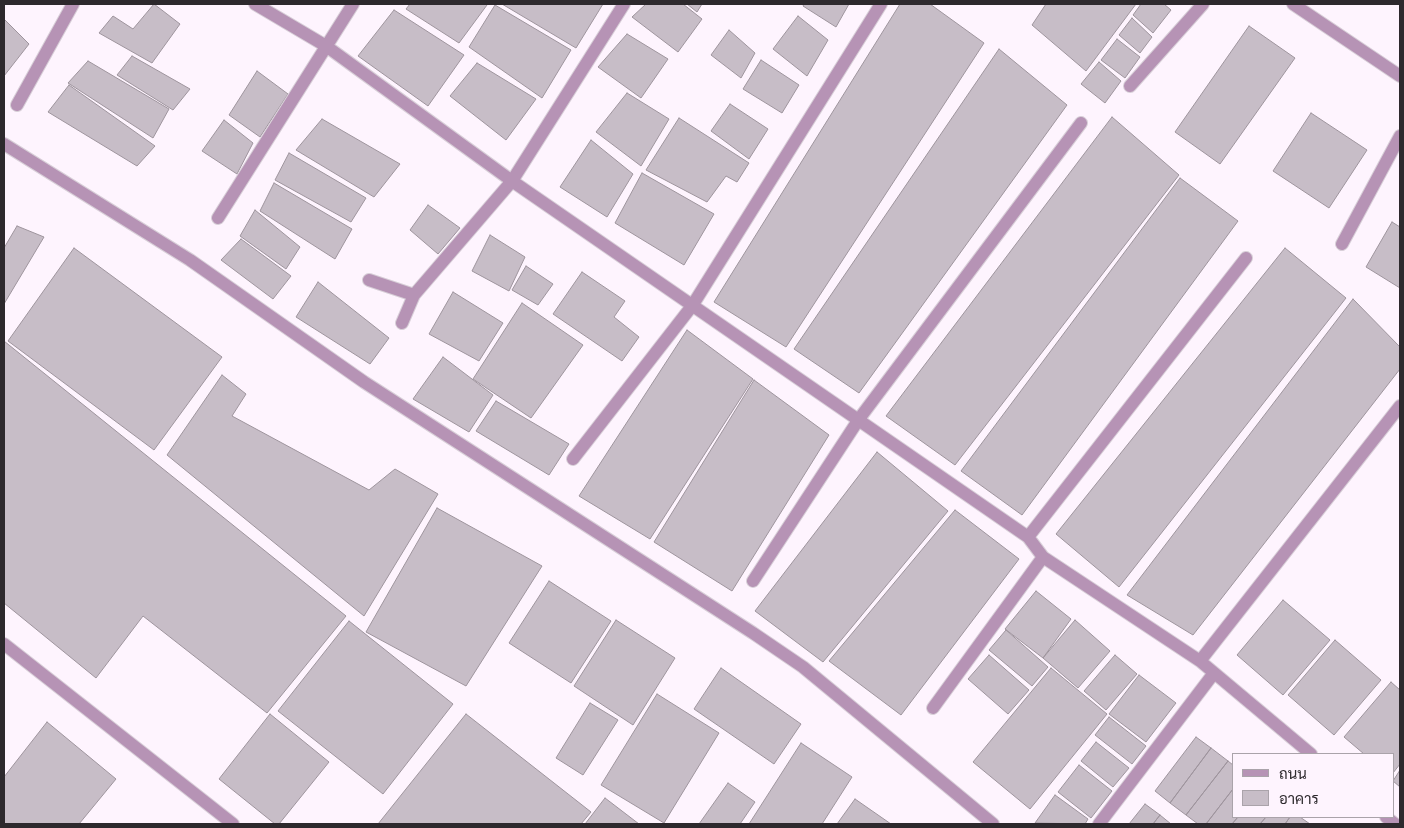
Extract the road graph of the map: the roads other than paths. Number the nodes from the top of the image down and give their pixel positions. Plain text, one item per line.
1 (73, 4) edge
2 (255, 4) edge
3 (353, 4) edge
4 (624, 4) edge
5 (881, 4) edge
6 (1203, 4) edge
7 (1293, 4) edge
8 (326, 46) junction
9 (1400, 76) edge
10 (1130, 86) dead end
11 (17, 105) dead end
12 (1081, 123) dead end
13 (1400, 136) edge
14 (4, 144) edge
15 (512, 182) junction
16 (218, 218) dead end
17 (1342, 244) dead end
18 (1246, 258) dead end
19 (369, 280) dead end
20 (414, 295) junction
21 (692, 306) junction
22 (402, 322) dead end
23 (1400, 406) edge
24 (859, 419) junction
25 (574, 459) dead end
26 (1028, 537) junction
27 (1043, 557) junction
28 (753, 581) dead end
29 (4, 644) edge
30 (1200, 661) junction
31 (1214, 673) junction
32 (933, 708) dead end
33 (1310, 753) edge
34 (233, 824) edge
35 (993, 824) edge
36 (1098, 824) edge

1 - 11 street
2 - 8 street
3 - 8 street
4 - 15 street
5 - 21 street
6 - 10 street
7 - 9 street
8 - 15 street
8 - 16 street
12 - 24 street
13 - 17 street
14 - 35 street
15 - 20 street
15 - 21 street
18 - 26 street
19 - 20 street
20 - 22 street
21 - 24 street
21 - 25 street
23 - 30 street
24 - 26 street
24 - 28 street
26 - 27 street
27 - 30 street
27 - 32 street
29 - 34 street
30 - 31 street
31 - 33 street
31 - 36 street

